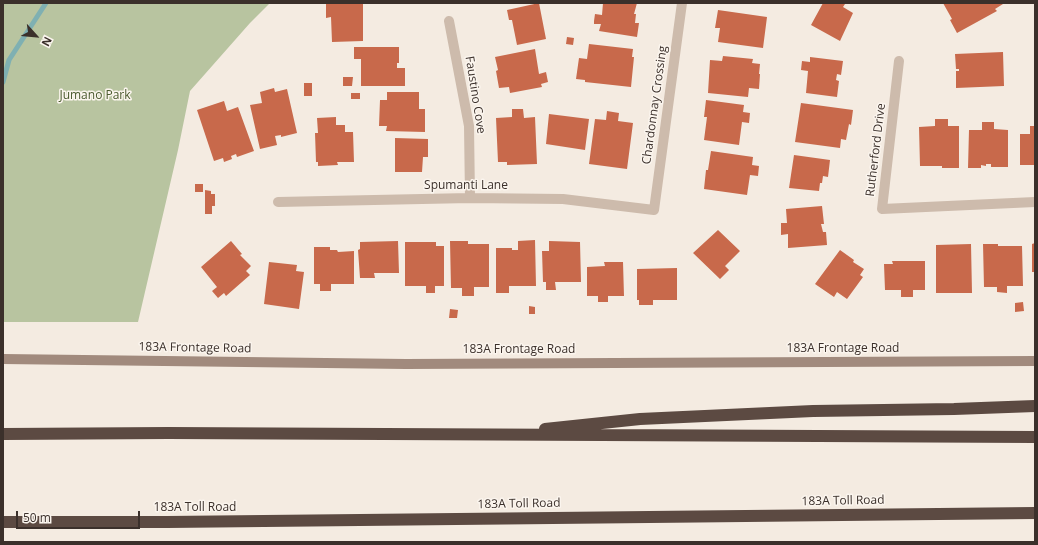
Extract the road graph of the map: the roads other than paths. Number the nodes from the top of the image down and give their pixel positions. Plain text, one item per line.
1 (682, 3) edge
2 (449, 21) dead end
3 (899, 61) dead end
4 (470, 198) junction
5 (278, 202) dead end
6 (1035, 202) edge
7 (654, 210) joint
8 (3, 359) edge
9 (1035, 361) edge
10 (1035, 406) edge
11 (3, 434) edge
12 (484, 436) junction
13 (1035, 437) edge
14 (1035, 513) edge
15 (3, 522) edge

1 - 7 street, Chardonnay Crossing
2 - 4 street, Faustino Cove
3 - 6 street, Rutherford Drive
4 - 5 street, Spumanti Lane
4 - 7 street, Spumanti Lane
8 - 9 main road, 183A Frontage Road
10 - 12 highway
11 - 12 highway
12 - 13 highway
14 - 15 highway, 183A Toll Road

